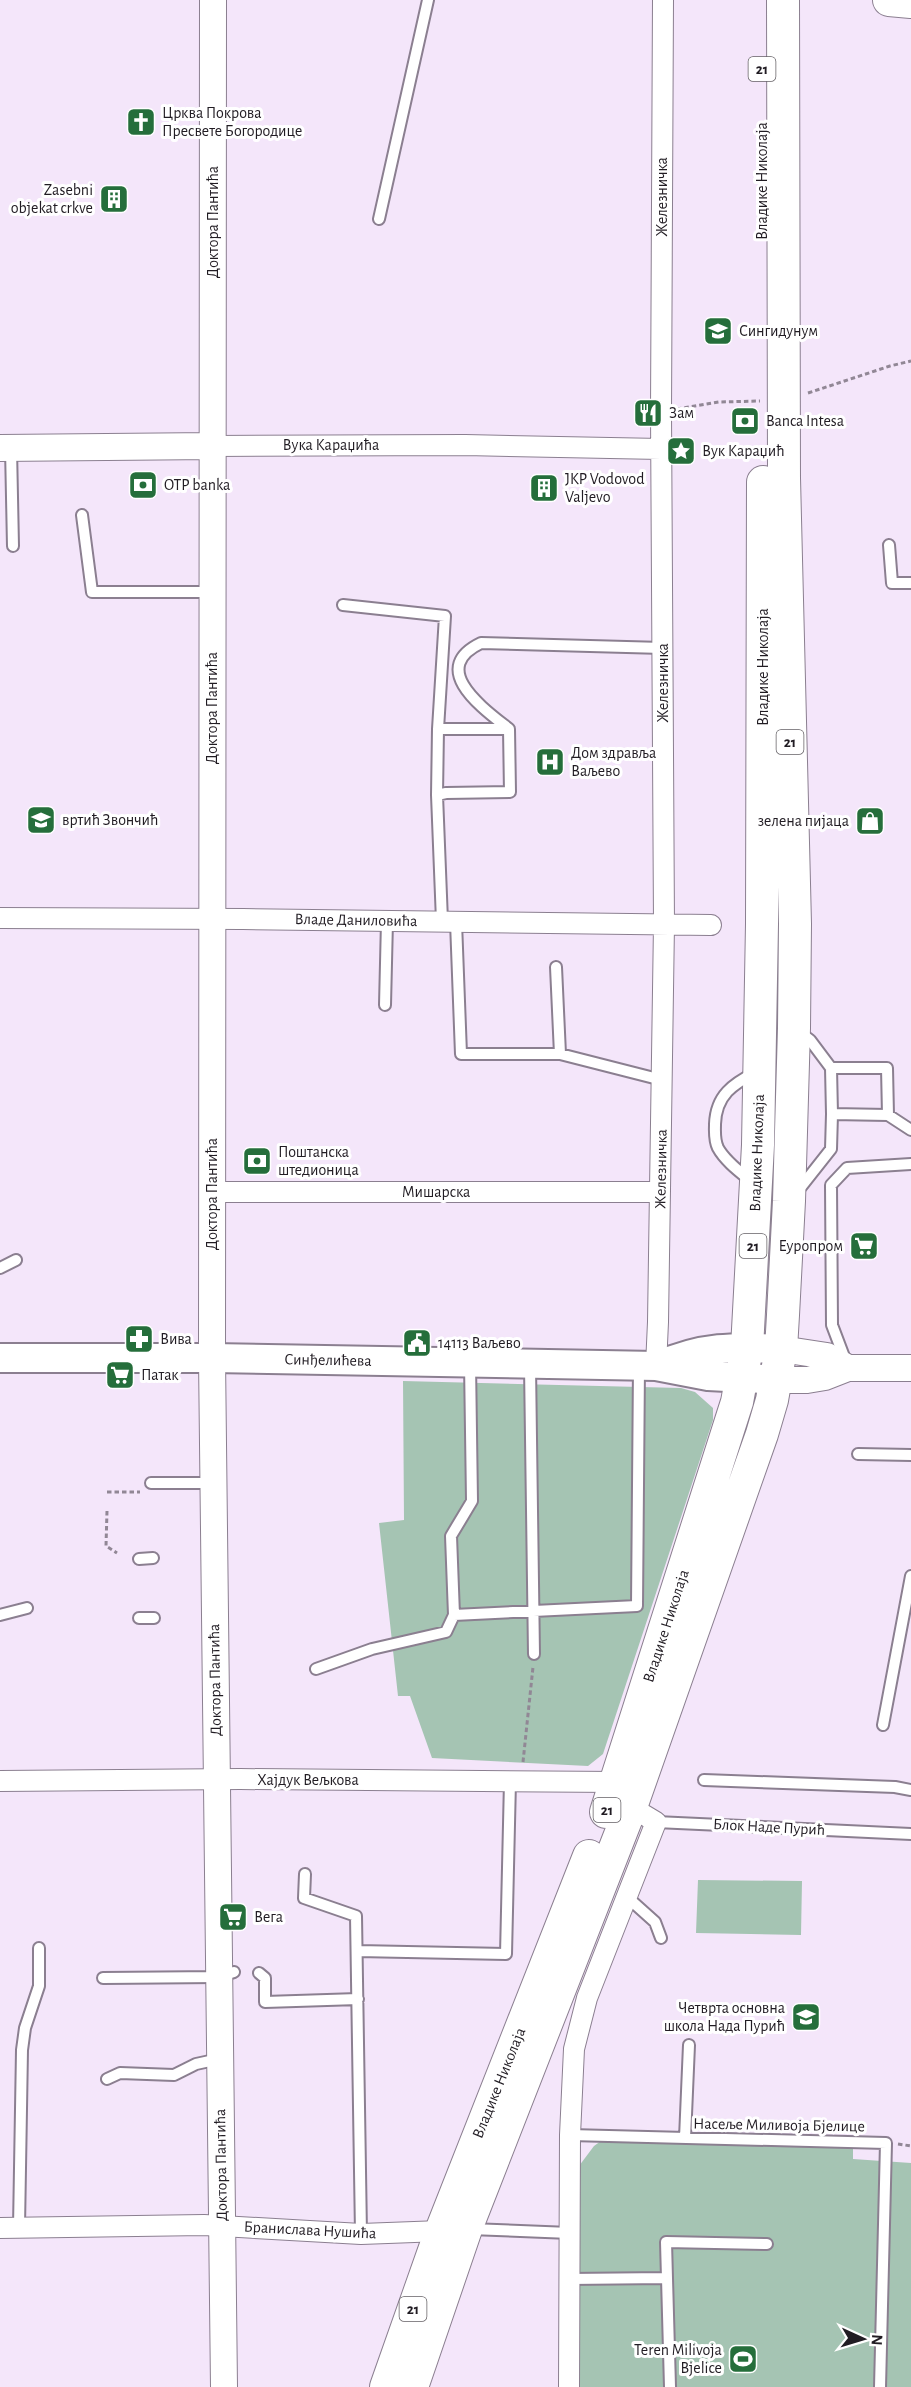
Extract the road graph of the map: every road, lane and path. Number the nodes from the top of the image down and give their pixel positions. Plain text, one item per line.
1 (213, 0) edge
2 (428, 0) edge
3 (663, 0) edge
4 (761, 0) edge
5 (783, 0) edge
6 (889, 0) edge
7 (911, 2) edge
8 (379, 219) dead end
9 (212, 446) junction
10 (6, 448) edge
11 (661, 449) junction
12 (82, 515) dead end
13 (889, 544) dead end
14 (13, 546) dead end
15 (911, 583) edge
16 (212, 592) junction
17 (344, 605) dead end
18 (663, 648) junction
19 (438, 729) junction
20 (509, 729) junction
21 (437, 795) junction
22 (0, 918) edge
23 (212, 919) junction
24 (387, 921) junction
25 (449, 922) junction
26 (664, 924) junction
27 (711, 926) dead end
28 (556, 967) dead end
29 (385, 1005) dead end
30 (794, 1028) junction
31 (560, 1054) junction
32 (831, 1068) junction
33 (759, 1070) junction
34 (662, 1080) junction
35 (832, 1114) junction
36 (888, 1115) junction
37 (911, 1130) edge
38 (911, 1164) edge
39 (756, 1185) junction
40 (212, 1192) junction
41 (660, 1192) junction
42 (789, 1201) junction
43 (16, 1260) dead end
44 (0, 1268) edge
45 (781, 1349) junction
46 (0, 1358) edge
47 (212, 1358) junction
48 (470, 1363) junction
49 (744, 1363) junction
50 (530, 1364) junction
51 (647, 1366) junction
52 (848, 1368) junction
53 (911, 1368) edge
54 (775, 1380) junction
55 (858, 1454) dead end
56 (911, 1455) edge
57 (150, 1483) joint
58 (213, 1483) junction
59 (107, 1492) dead end
60 (107, 1511) dead end
61 (117, 1553) dead end
62 (153, 1558) dead end
63 (139, 1559) dead end
64 (911, 1576) edge
65 (27, 1608) dead end
66 (533, 1612) junction
67 (0, 1615) edge
68 (454, 1615) junction
69 (139, 1618) dead end
70 (154, 1618) dead end
71 (534, 1654) joint
72 (316, 1669) dead end
73 (883, 1725) dead end
74 (216, 1779) junction
75 (704, 1780) dead end
76 (0, 1781) edge
77 (516, 1781) junction
78 (911, 1790) edge
79 (635, 1803) junction
80 (911, 1834) edge
81 (304, 1874) dead end
82 (626, 1896) junction
83 (660, 1938) dead end
84 (39, 1948) dead end
85 (358, 1951) junction
86 (259, 1972) dead end
87 (226, 1975) junction
88 (103, 1978) dead end
89 (358, 1999) junction
90 (689, 2045) dead end
91 (219, 2059) junction
92 (107, 2079) dead end
93 (570, 2135) junction
94 (685, 2138) junction
95 (222, 2226) junction
96 (10, 2228) edge
97 (454, 2230) junction
98 (361, 2234) junction
99 (570, 2234) junction
100 (767, 2244) dead end
101 (667, 2278) junction
102 (568, 2279) junction
103 (224, 2387) edge
104 (386, 2387) edge
105 (412, 2387) edge
106 (569, 2387) edge
107 (670, 2387) edge
108 (880, 2387) edge

1 - 9 street, Доктора Пантића
2 - 8 lane
3 - 11 street, Железничка
4 - 33 main road, Владике Николаја / 21
5 - 30 main road, 21
6 - 7 main road
9 - 10 street, Вука Караџића
9 - 11 street, Вука Караџића
9 - 16 street, Доктора Пантића
10 - 14 lane
11 - 18 street, Железничка
12 - 16 lane
13 - 15 lane
16 - 23 street, Доктора Пантића
17 - 19 lane
18 - 20 lane
18 - 26 street, Железничка
19 - 20 lane
19 - 21 lane
20 - 21 lane
21 - 25 lane
22 - 23 street, Владе Даниловића
23 - 24 street, Владе Даниловића
23 - 40 street, Доктора Пантића
24 - 25 street, Владе Даниловића
24 - 29 lane
25 - 26 street, Владе Даниловића
25 - 31 lane
26 - 27 street, Владе Даниловића
26 - 34 street, Железничка
28 - 31 lane
30 - 32 lane
30 - 42 main road, 21
31 - 34 lane
32 - 35 lane
32 - 36 lane
33 - 39 main road, Владике Николаја / 21
33 - 39 lane
34 - 41 street, Железничка
35 - 36 lane
35 - 42 lane
36 - 37 lane
38 - 52 lane
39 - 49 main road, Владике Николаја / 21
40 - 41 street, Мишарска
40 - 47 street, Доктора Пантића
41 - 51 street, Железничка
42 - 45 main road, 21
43 - 44 lane
45 - 49 main road, Синђелићева
45 - 52 street, Синђелићева
45 - 54 main road, Владике Николаја / 21
46 - 47 main road, Синђелићева
47 - 48 main road, Синђелићева
47 - 58 street, Доктора Пантића
48 - 50 main road, Синђелићева
48 - 68 lane
49 - 51 main road, Синђелићева
49 - 54 main road, Синђелићева
49 - 79 main road, Владике Николаја / 21
50 - 51 main road, Синђелићева
50 - 66 lane
51 - 66 lane
52 - 53 street, Синђелићева
52 - 54 street, Синђелићева
54 - 79 main road, Владике Николаја / 21
55 - 56 lane
57 - 58 lane
57 - 59 path
58 - 74 street, Доктора Пантића
60 - 61 path
62 - 63 lane
64 - 73 lane
65 - 67 lane
66 - 68 lane
66 - 71 lane
68 - 72 lane
69 - 70 lane
71 - 77 path
74 - 76 street, Хајдук Вељкова
74 - 77 street, Хајдук Вељкова
74 - 87 street, Доктора Пантића
75 - 78 lane
77 - 79 street, Хајдук Вељкова
77 - 85 lane
79 - 80 lane, Блок Наде Пурић
79 - 82 street
79 - 97 main road, Владике Николаја / 21
81 - 85 lane
82 - 83 lane
82 - 93 street
84 - 96 lane
85 - 89 lane
86 - 89 lane
87 - 88 lane
87 - 91 street, Доктора Пантића
89 - 98 lane
90 - 94 lane
91 - 92 lane
91 - 95 street, Доктора Пантића
93 - 94 lane, Насеље Миливоја Бјелице
93 - 99 street
94 - 108 lane, Насеље Миливоја Бјелице
95 - 96 street, Бранислава Нушића
95 - 98 street, Бранислава Нушића
95 - 103 street, Доктора Пантића
97 - 98 street, Бранислава Нушића
97 - 99 lane
97 - 104 main road, Владике Николаја / 21
97 - 105 main road, Владике Николаја / 21
99 - 102 street
100 - 101 lane
101 - 102 lane
101 - 107 lane
102 - 106 street

